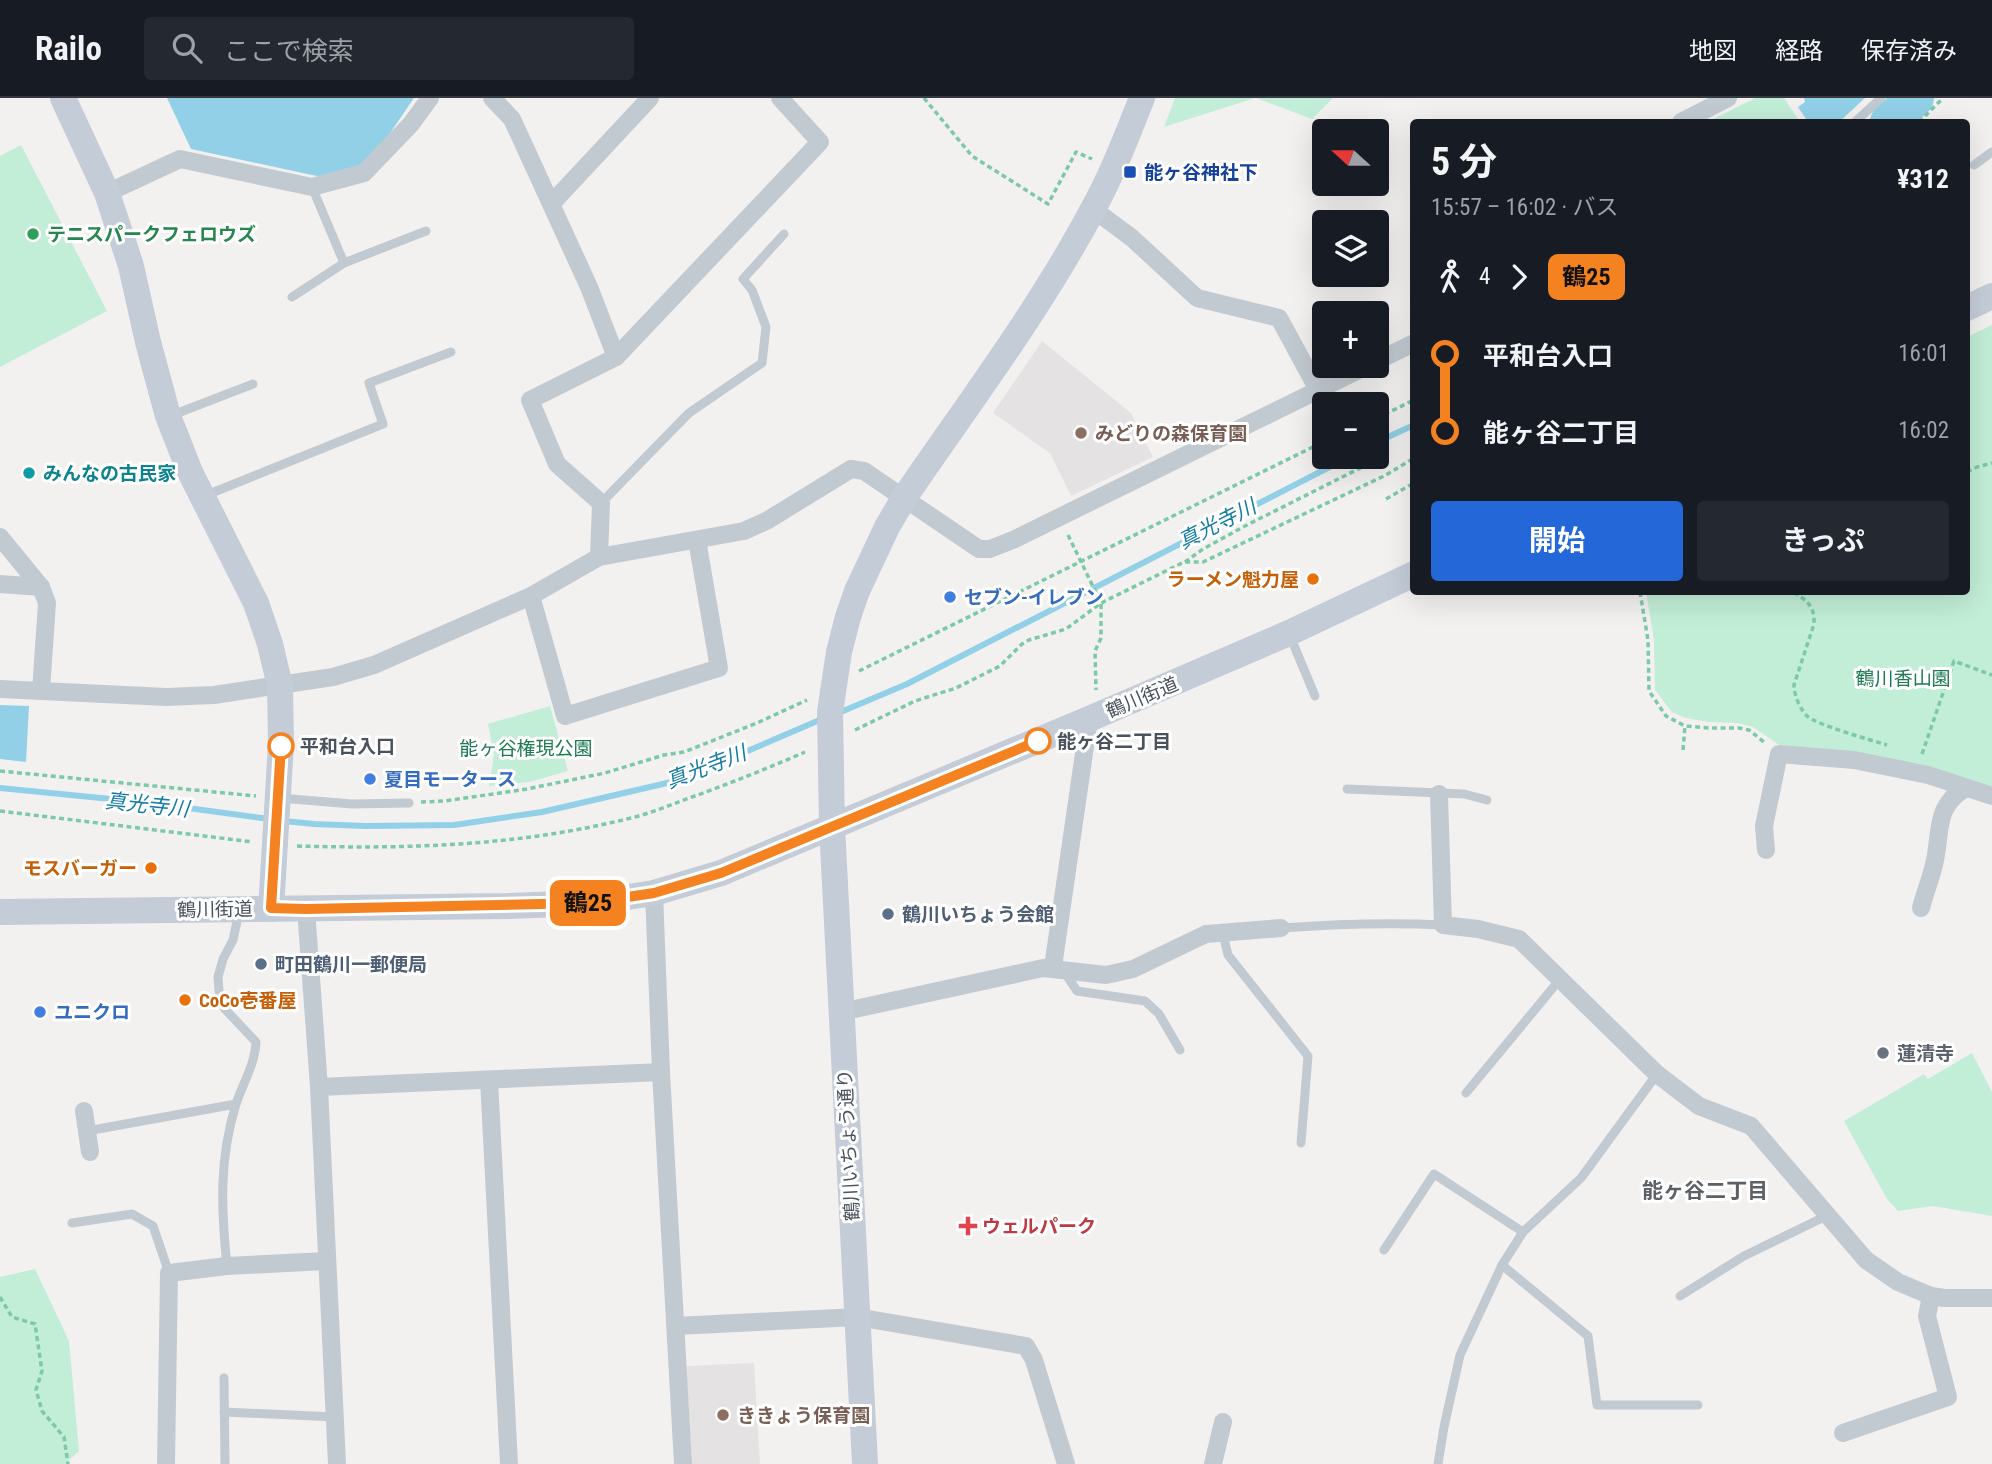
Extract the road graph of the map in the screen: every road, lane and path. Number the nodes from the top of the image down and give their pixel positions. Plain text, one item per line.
1 (63, 98) edge
2 (430, 98) edge
3 (492, 98) edge
4 (650, 98) edge
5 (780, 98) edge
6 (924, 98) edge
7 (1142, 98) edge
8 (1881, 98) edge
9 (1943, 98) edge
10 (1718, 101) edge
11 (1686, 119) edge
12 (1858, 119) edge
13 (1922, 119) edge
14 (1992, 152) edge
15 (1974, 165) dead end
16 (1114, 168) junction
17 (312, 187) junction
18 (107, 193) junction
19 (552, 203) junction
20 (1093, 209) junction
21 (426, 230) dead end
22 (784, 234) dead end
23 (344, 263) junction
24 (1992, 296) edge
25 (292, 297) dead end
26 (1970, 307) edge
27 (1410, 345) edge
28 (451, 352) dead end
29 (1389, 355) edge
30 (615, 356) junction
31 (1342, 378) edge
32 (253, 384) dead end
33 (1318, 390) junction
34 (1410, 402) edge
35 (1389, 412) edge
36 (168, 416) junction
37 (1312, 447) edge
38 (1410, 460) edge
39 (1992, 463) edge
40 (1358, 469) edge
41 (1970, 470) edge
42 (1410, 485) edge
43 (202, 497) junction
44 (904, 498) junction
45 (1386, 499) dead end
46 (601, 503) junction
47 (1059, 517) junction
48 (0, 537) edge
49 (696, 540) junction
50 (600, 557) junction
51 (1082, 561) junction
52 (1184, 562) junction
53 (1410, 576) edge
54 (0, 584) edge
55 (41, 587) junction
56 (1641, 595) edge
57 (1798, 595) edge
58 (531, 596) junction
59 (1101, 603) junction
60 (1289, 633) junction
61 (855, 672) dead end
62 (1992, 675) edge
63 (280, 686) junction
64 (0, 689) edge
65 (41, 691) junction
66 (821, 696) junction
67 (1315, 696) dead end
68 (1089, 719) junction
69 (1685, 726) junction
70 (840, 733) junction
71 (1897, 748) dead end
72 (1683, 750) dead end
73 (805, 752) dead end
74 (1779, 754) junction
75 (1922, 757) dead end
76 (0, 771) edge
77 (1966, 788) junction
78 (1347, 789) dead end
79 (1439, 794) junction
80 (251, 795) dead end
81 (1992, 796) edge
82 (1487, 800) dead end
83 (278, 802) junction
84 (409, 803) joint
85 (0, 811) edge
86 (832, 826) junction
87 (275, 841) junction
88 (1766, 850) dead end
89 (654, 893) junction
90 (271, 908) junction
91 (1921, 908) dead end
92 (240, 909) junction
93 (306, 909) junction
94 (0, 912) edge
95 (1443, 925) junction
96 (1281, 929) joint
97 (1223, 934) junction
98 (1057, 968) junction
99 (1561, 978) junction
100 (841, 1012) junction
101 (1180, 1050) dead end
102 (661, 1072) junction
103 (1657, 1074) junction
104 (489, 1080) junction
105 (319, 1087) junction
106 (1466, 1093) dead end
107 (236, 1104) junction
108 (84, 1111) dead end
109 (87, 1131) junction
110 (1301, 1143) dead end
111 (90, 1152) dead end
112 (1828, 1215) junction
113 (72, 1223) dead end
114 (1523, 1231) junction
115 (1384, 1250) dead end
116 (326, 1261) junction
117 (1502, 1265) junction
118 (227, 1266) junction
119 (169, 1273) junction
120 (1680, 1296) dead end
121 (1931, 1296) junction
122 (0, 1297) edge
123 (1992, 1298) edge
124 (857, 1317) junction
125 (676, 1326) junction
126 (224, 1378) dead end
127 (1698, 1405) dead end
128 (224, 1412) junction
129 (335, 1417) junction
130 (1223, 1422) dead end
131 (1843, 1433) dead end
132 (68, 1464) edge
133 (166, 1464) edge
134 (225, 1464) edge
135 (337, 1464) edge
136 (509, 1464) edge
137 (683, 1464) edge
138 (865, 1464) edge
139 (1066, 1464) edge
140 (1213, 1464) edge
141 (1438, 1464) edge

1 - 18 street
2 - 17 street
3 - 19 street
4 - 19 street
5 - 30 street
6 - 16 path
7 - 16 street, 鶴川いちょう通り
8 - 12 lane
9 - 13 path
10 - 11 street
14 - 15 lane
16 - 20 street, 鶴川いちょう通り
17 - 18 street
17 - 23 lane
18 - 36 street
19 - 30 street
20 - 33 street
20 - 44 street, 鶴川いちょう通り
21 - 23 lane
22 - 46 lane
23 - 25 lane
24 - 26 street
27 - 29 street
28 - 43 lane
30 - 46 street
31 - 33 street
32 - 36 lane
33 - 47 street
34 - 35 path
36 - 43 street
37 - 51 path
38 - 52 path
39 - 41 path
40 - 52 path
42 - 45 path
43 - 63 street
44 - 47 street
44 - 49 street
44 - 66 street, 鶴川いちょう通り
46 - 50 street
47 - 51 path
48 - 55 street
49 - 50 street
49 - 58 street
50 - 58 street
51 - 59 path
51 - 61 path
52 - 59 path
53 - 60 street, 鶴川街道
54 - 55 street
55 - 65 street
56 - 69 path
57 - 71 path
58 - 63 street
59 - 68 path
59 - 70 path
60 - 67 lane
60 - 68 street, 鶴川街道
62 - 75 path
63 - 65 street
63 - 83 street
64 - 65 street
66 - 70 street, 鶴川いちょう通り
66 - 84 path
68 - 86 street, 鶴川街道
68 - 98 street
69 - 72 path
69 - 74 path
70 - 86 street, 鶴川いちょう通り
73 - 87 path
74 - 77 street
74 - 88 street
76 - 80 path
77 - 81 street
77 - 91 street
78 - 79 lane
79 - 82 lane
79 - 95 street
83 - 84 lane
83 - 87 street
85 - 87 path
86 - 89 street, 鶴川街道
86 - 100 street, 鶴川いちょう通り
87 - 90 street
89 - 93 street, 鶴川街道
89 - 102 street
90 - 92 street, 鶴川街道
90 - 93 street, 鶴川街道
92 - 94 street, 鶴川街道
92 - 107 lane
93 - 105 street
95 - 96 lane
95 - 99 street
96 - 97 street
97 - 98 street
97 - 110 lane
98 - 100 street
98 - 101 lane
99 - 103 street
99 - 106 lane
100 - 124 street, 鶴川いちょう通り
102 - 104 street
102 - 125 street
103 - 112 street
103 - 114 lane
104 - 105 street
104 - 136 street
105 - 116 street
107 - 109 lane
107 - 118 lane
108 - 109 street
109 - 111 street
112 - 120 lane
112 - 121 street
113 - 119 lane
114 - 115 lane
114 - 117 lane
116 - 118 street
116 - 129 street
117 - 127 lane
117 - 141 lane
118 - 119 street
119 - 133 street
121 - 123 street
121 - 131 street
122 - 132 path
124 - 125 street
124 - 138 street, 鶴川いちょう通り
124 - 139 street
125 - 137 street
126 - 128 lane
128 - 129 lane
128 - 134 lane
129 - 135 street
130 - 140 street

